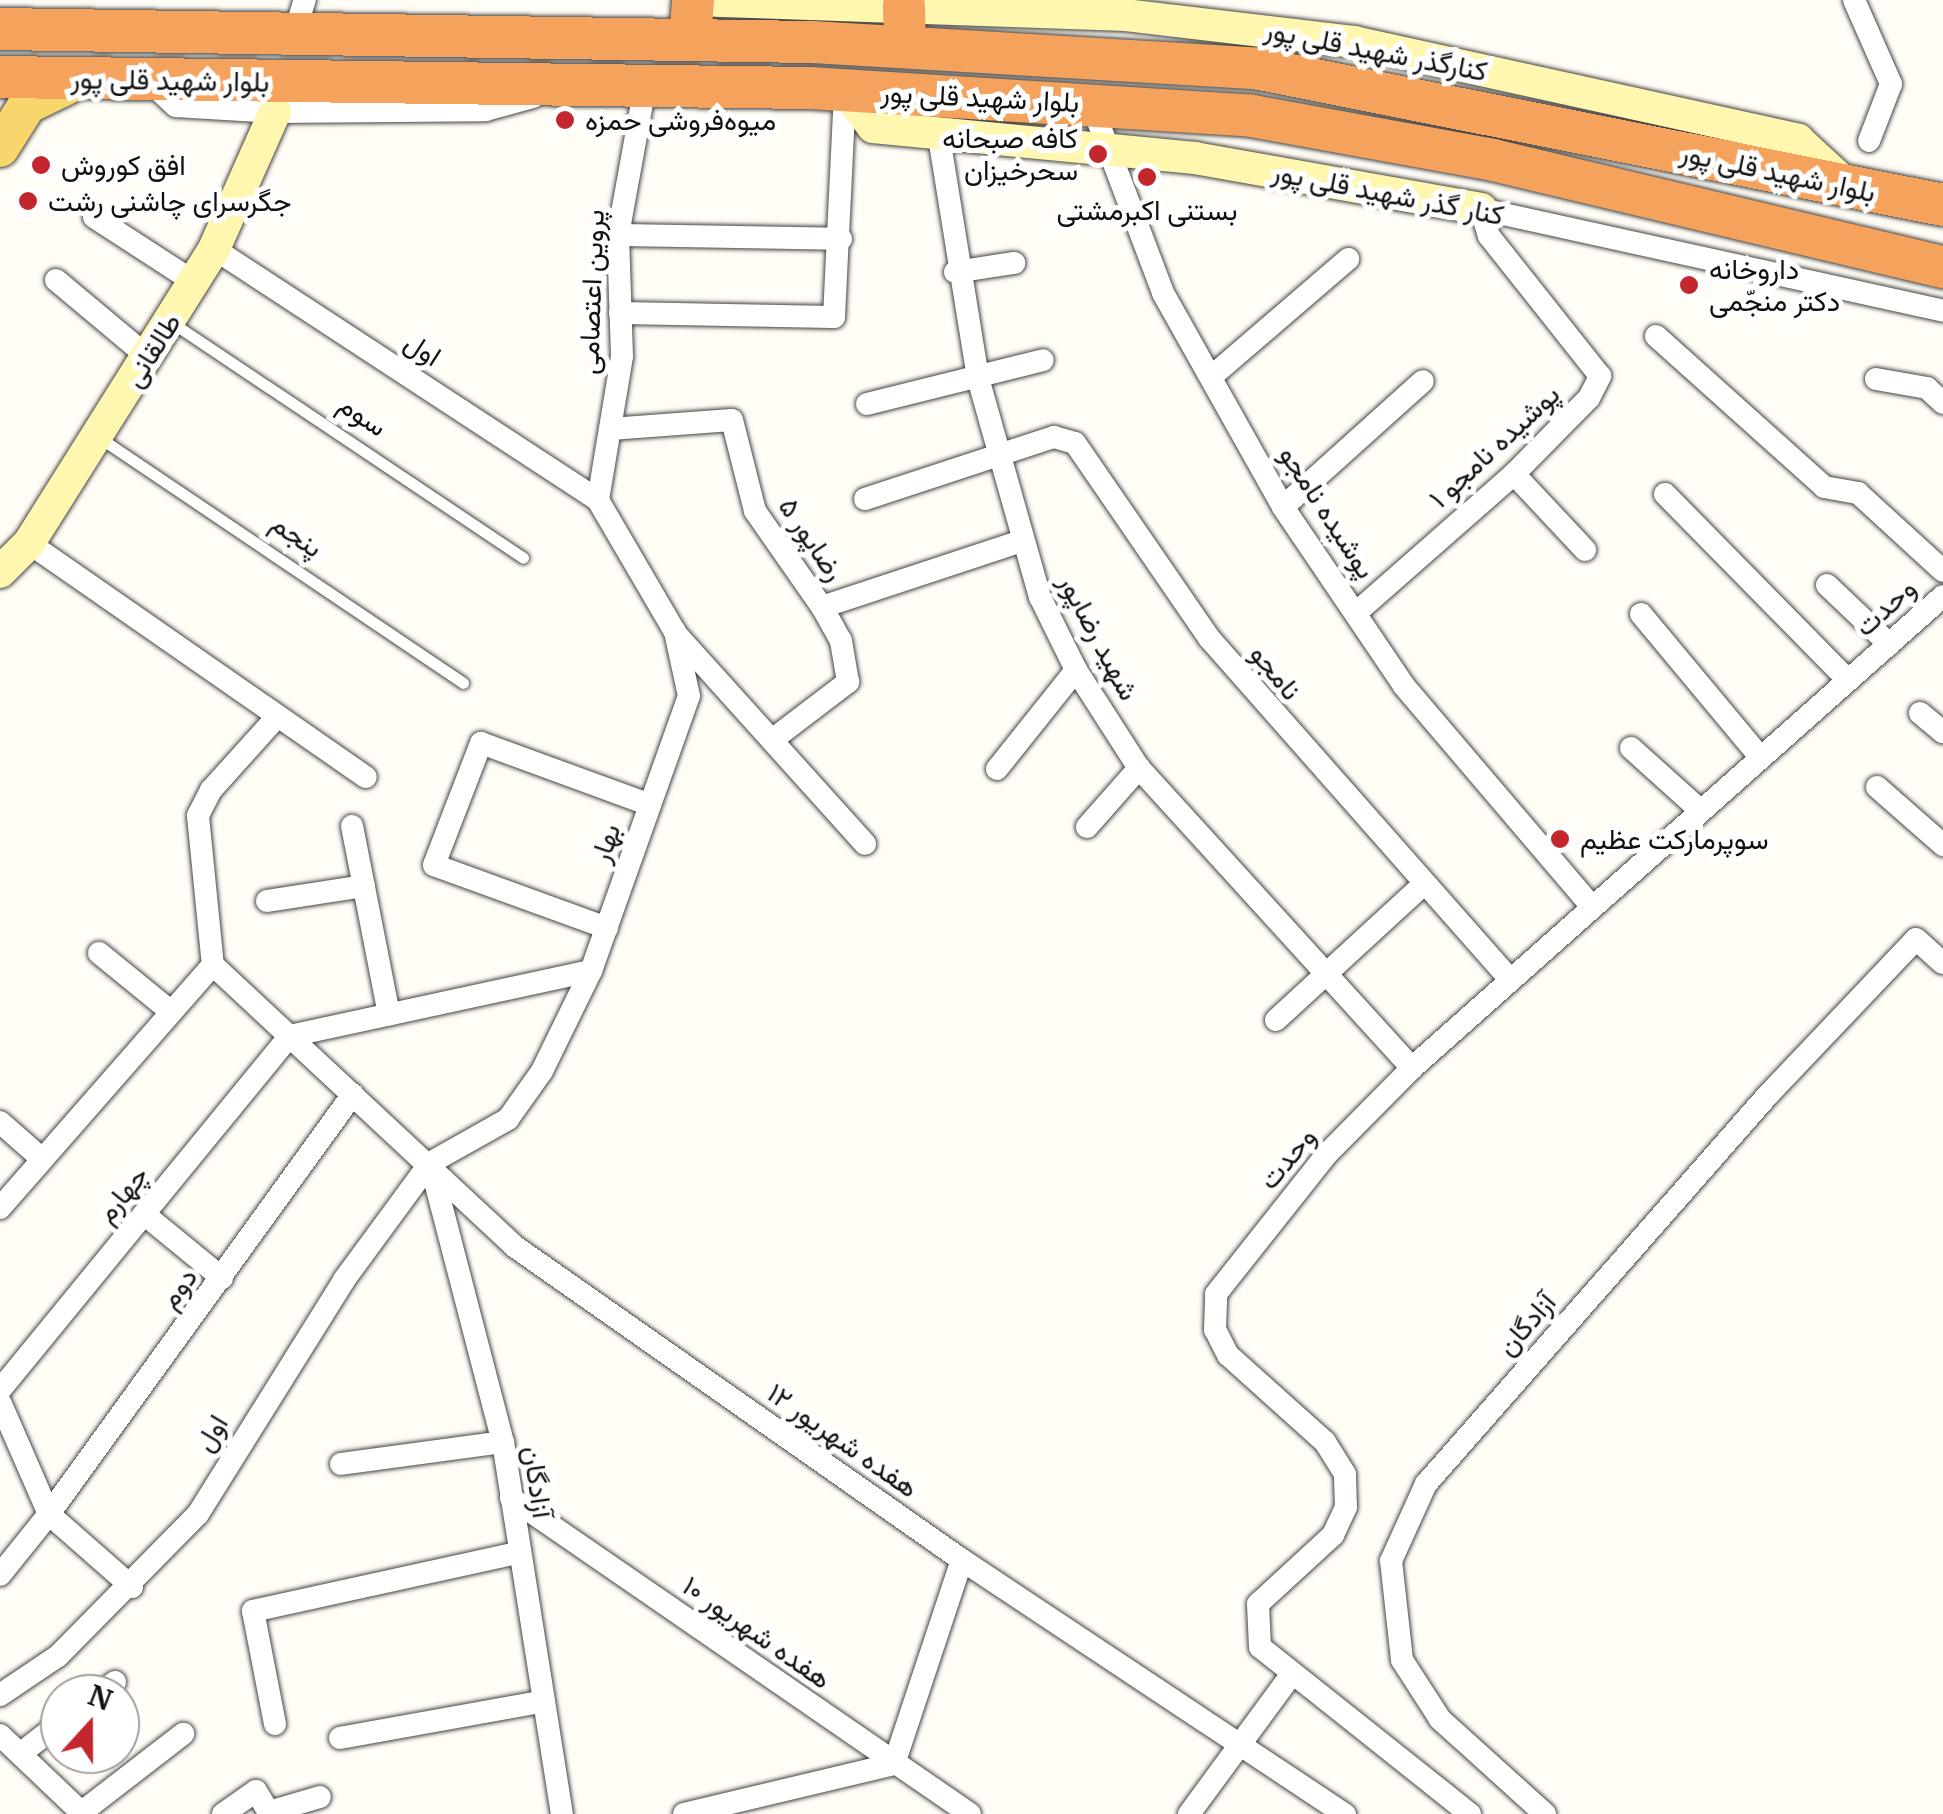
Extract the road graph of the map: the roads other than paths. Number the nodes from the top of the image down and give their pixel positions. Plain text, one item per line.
1 (1854, 0) edge
2 (812, 2) edge
3 (1143, 8) edge
4 (693, 13) edge
5 (299, 18) edge
6 (461, 19) edge
7 (1052, 21) edge
8 (904, 26) junction
9 (4, 28) edge
10 (0, 78) edge
11 (78, 80) junction
12 (148, 80) junction
13 (1344, 80) junction
14 (574, 86) junction
15 (645, 87) junction
16 (845, 90) junction
17 (1091, 103) junction
18 (276, 112) junction
19 (1339, 127) junction
20 (1672, 130) junction
21 (938, 131) junction
22 (1869, 141) dead end
23 (1106, 146) junction
24 (0, 148) edge
25 (1493, 160) junction
26 (1943, 205) edge
27 (1481, 210) junction
28 (94, 216) dead end
29 (618, 234) junction
30 (842, 239) junction
31 (214, 249) junction
32 (1348, 259) dead end
33 (1014, 263) dead end
34 (1943, 266) edge
35 (955, 272) junction
36 (56, 280) dead end
37 (194, 282) junction
38 (620, 312) junction
39 (1943, 312) edge
40 (170, 321) junction
41 (1656, 336) dead end
42 (148, 357) junction
43 (1043, 360) dead end
44 (978, 378) junction
45 (1211, 378) junction
46 (1876, 379) dead end
47 (1423, 381) dead end
48 (1943, 403) edge
49 (867, 404) dead end
50 (610, 429) junction
51 (97, 436) junction
52 (998, 454) junction
53 (1514, 474) junction
54 (1665, 494) dead end
55 (864, 499) dead end
56 (598, 500) junction
57 (1283, 507) junction
58 (1022, 541) junction
59 (30, 544) junction
60 (1585, 550) dead end
61 (524, 558) dead end
62 (1943, 571) edge
63 (0, 572) edge
64 (1827, 586) dead end
65 (1943, 596) edge
66 (822, 607) junction
67 (1357, 612) junction
68 (1641, 614) dead end
69 (675, 632) junction
70 (1889, 644) junction
71 (1076, 670) junction
72 (1848, 680) junction
73 (463, 684) dead end
74 (1920, 713) dead end
75 (275, 719) junction
76 (1943, 732) edge
77 (772, 740) junction
78 (1632, 748) dead end
79 (1760, 758) junction
80 (1138, 768) junction
81 (997, 769) dead end
82 (366, 778) dead end
83 (1876, 787) dead end
84 (650, 805) junction
85 (1700, 811) junction
86 (352, 826) dead end
87 (1087, 827) dead end
88 (1939, 833) edge
89 (865, 844) dead end
90 (1425, 883) junction
91 (364, 886) junction
92 (267, 901) dead end
93 (1592, 907) junction
94 (607, 928) junction
95 (99, 953) dead end
96 (1943, 963) edge
97 (213, 964) junction
98 (591, 971) junction
99 (1328, 976) junction
100 (1510, 980) junction
101 (169, 1010) junction
102 (389, 1014) junction
103 (1276, 1020) dead end
104 (290, 1036) junction
105 (1412, 1068) junction
106 (353, 1094) junction
107 (0, 1122) edge
108 (42, 1159) junction
109 (430, 1162) junction
110 (0, 1208) edge
111 (144, 1214) junction
112 (222, 1278) junction
113 (0, 1390) edge
114 (0, 1402) edge
115 (503, 1442) junction
116 (342, 1464) dead end
117 (511, 1498) junction
118 (49, 1514) junction
119 (517, 1553) junction
120 (962, 1560) junction
121 (0, 1576) edge
122 (132, 1587) junction
123 (1291, 1675) junction
124 (0, 1695) edge
125 (542, 1702) junction
126 (275, 1724) dead end
127 (0, 1734) edge
128 (183, 1734) dead end
129 (340, 1738) dead end
130 (40, 1739) edge
131 (1240, 1744) junction
132 (20, 1754) junction
133 (894, 1764) junction
134 (320, 1796) dead end
135 (82, 1813) edge
136 (270, 1813) edge
137 (223, 1814) edge
138 (562, 1814) edge
139 (684, 1814) edge
140 (970, 1814) edge
141 (1189, 1814) edge
142 (1345, 1814) edge
143 (1470, 1814) edge
144 (1545, 1814) edge

1 - 22 street
2 - 4 street
2 - 8 street
3 - 7 street, کنارگذر شهید قلی پور
3 - 20 street, کنارگذر شهید قلی پور
4 - 6 highway, بلوار شهید قلی پور
4 - 8 highway, بلوار شهید قلی پور
5 - 6 highway, بلوار شهید قلی پور
5 - 9 highway, بلوار شهید قلی پور
7 - 8 highway, بلوار شهید قلی پور
7 - 13 highway, بلوار شهید قلی پور
10 - 11 highway, بلوار شهید قلی پور
11 - 12 highway, بلوار شهید قلی پور
11 - 24 main road
12 - 14 highway, بلوار شهید قلی پور
12 - 18 street
13 - 19 highway
13 - 20 highway, بلوار شهید قلی پور
14 - 15 highway, بلوار شهید قلی پور
14 - 18 street
15 - 16 highway, بلوار شهید قلی پور
15 - 29 street, پروین اعتصامی
16 - 17 highway, بلوار شهید قلی پور
16 - 21 street, کنار گذر شهید قلی پور
16 - 30 street
17 - 19 highway, بلوار شهید قلی پور
17 - 23 street, پوشیده نامجو
18 - 31 street, طالقانی
19 - 25 highway, بلوار شهید قلی پور
20 - 26 highway, بلوار شهید قلی پور
21 - 23 street, کنار گذر شهید قلی پور
21 - 35 street, شهید رضاپور
23 - 27 street, کنار گذر شهید قلی پور
23 - 45 street, پوشیده نامجو
25 - 27 street
25 - 34 highway, بلوار شهید قلی پور
27 - 39 street, کنار گذر شهید قلی پور
27 - 53 street, پوشیده نامجو ۱
28 - 37 street
29 - 30 street
29 - 38 street, پروین اعتصامی
30 - 38 street
31 - 37 street, طالقانی
31 - 56 street, اول
32 - 45 street
33 - 35 street
35 - 44 street, شهید رضاپور
36 - 42 street
37 - 40 street, طالقانی
38 - 50 street, پروین اعتصامی
40 - 42 street, طالقانی
40 - 61 lane, سوم
41 - 62 street
42 - 51 street, طالقانی
43 - 44 street
44 - 49 street
44 - 52 street, شهید رضاپور
45 - 57 street, پوشیده نامجو
46 - 48 street
47 - 57 street
50 - 56 street, پروین اعتصامی
50 - 66 street, رضاپور ۵
51 - 59 street, طالقانی
51 - 73 lane, پنجم
52 - 55 street, نامجو
52 - 58 street, شهید رضاپور
52 - 90 street, نامجو
53 - 60 street
53 - 67 street, پوشیده نامجو ۱
54 - 72 street
56 - 69 street, بهار
57 - 67 street, پوشیده نامجو
58 - 66 street, رضاپور ۵
58 - 71 street, شهید رضاپور
59 - 63 street, طالقانی
59 - 75 street
64 - 70 street
65 - 70 street, وحدت
66 - 77 street
67 - 93 street, پوشیده نامجو
68 - 79 street
69 - 77 street
69 - 84 street, بهار
70 - 72 street, وحدت
71 - 80 street, شهید رضاپور
71 - 81 street
72 - 79 street, وحدت
74 - 76 street
75 - 82 street
75 - 97 street
77 - 89 street
78 - 85 street
79 - 85 street, وحدت
80 - 87 street
80 - 99 street, شهید رضاپور
83 - 88 street
84 - 94 street, بهار
84 - 94 street
85 - 93 street, وحدت
86 - 91 street
90 - 99 street
90 - 100 street, نامجو
91 - 92 street
91 - 102 street
93 - 100 street, وحدت
94 - 98 street, بهار
95 - 101 street
96 - 144 street, آزادگان
97 - 101 street
97 - 104 street, هفده شهریور ۱۲
98 - 102 street
98 - 109 street, بهار
99 - 103 street
99 - 105 street, شهید رضاپور
100 - 105 street, وحدت
101 - 108 street
102 - 104 street
104 - 106 street, هفده شهریور ۱۲
104 - 111 street, چهارم
105 - 123 street, وحدت
106 - 109 street, هفده شهریور ۱۲
106 - 112 street, دوم
107 - 108 street
108 - 110 street
109 - 115 street, آزادگان
109 - 120 street, هفده شهریور ۱۲
109 - 122 street, اول
111 - 112 street
111 - 113 street, چهارم
112 - 118 street, دوم
114 - 118 street
115 - 116 street
115 - 117 street, آزادگان
117 - 119 street, آزادگان
117 - 133 street, هفده شهریور ۱۰
118 - 121 street, دوم
118 - 122 street
119 - 125 street, آزادگان
119 - 126 street
120 - 131 street, هفده شهریور ۱۲
120 - 133 street
122 - 124 street, اول
123 - 131 street
123 - 143 street, وحدت
125 - 129 street
125 - 138 street, آزادگان
127 - 132 street
128 - 135 street
130 - 132 street
131 - 141 street
131 - 142 street, هفده شهریور ۱۲
132 - 135 street
133 - 139 street
133 - 140 street, هفده شهریور ۱۰
134 - 136 street
136 - 137 street

